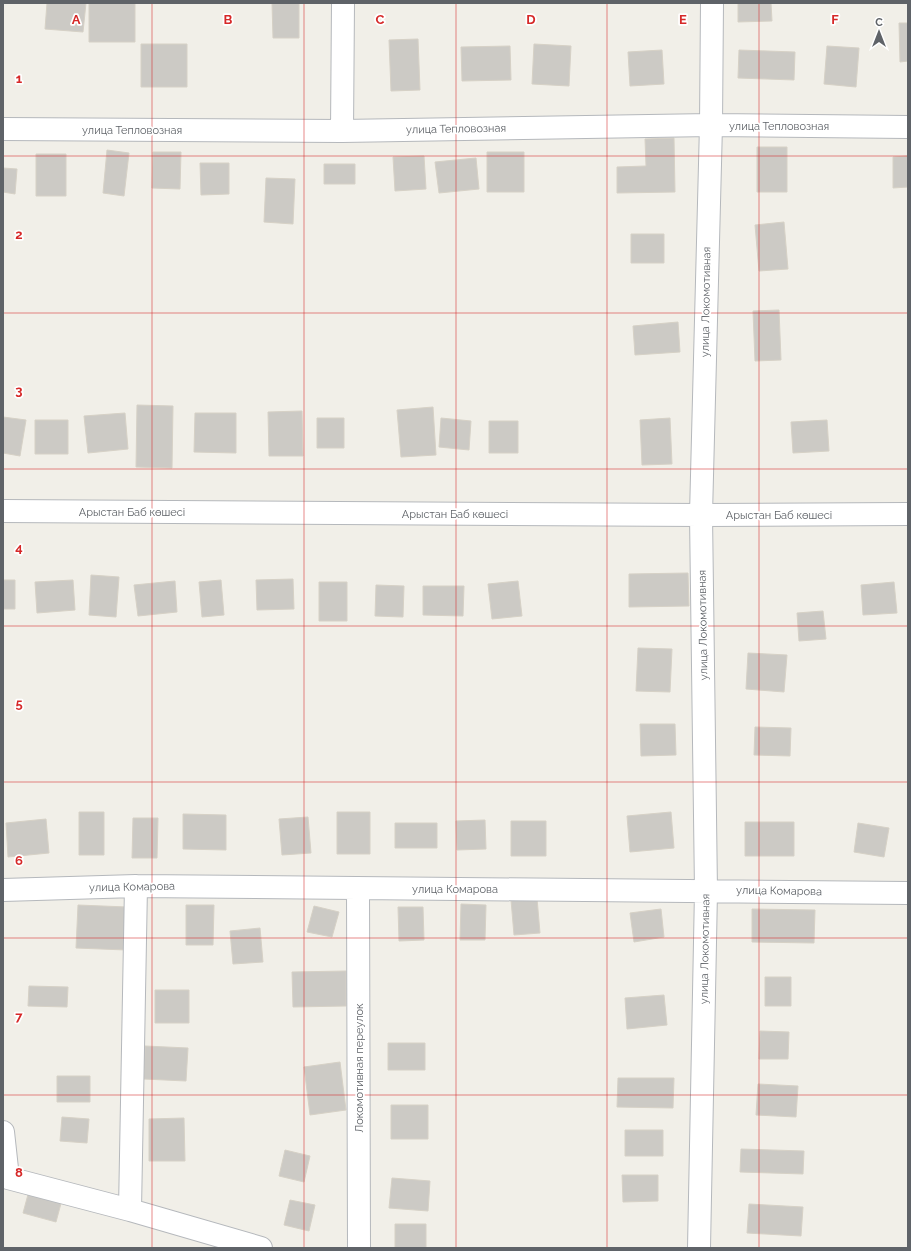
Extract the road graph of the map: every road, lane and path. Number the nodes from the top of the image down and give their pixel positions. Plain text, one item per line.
1 (343, 3) edge
2 (712, 3) edge
3 (710, 125) junction
4 (908, 127) edge
5 (3, 129) edge
6 (342, 131) junction
7 (3, 511) edge
8 (908, 514) edge
9 (701, 515) junction
10 (136, 886) junction
11 (358, 888) junction
12 (3, 890) edge
13 (706, 891) junction
14 (908, 893) edge
15 (3, 1132) edge
16 (130, 1210) junction
17 (261, 1248) edge
18 (359, 1248) edge
19 (699, 1248) edge

1 - 6 street
2 - 3 street, улица Локомотивная
3 - 4 street, улица Тепловозная
3 - 6 street, улица Тепловозная
3 - 9 street, улица Локомотивная
5 - 6 street, улица Тепловозная
7 - 9 street, Арыстан Баб көшесі
8 - 9 street, Арыстан Баб көшесі
9 - 13 street, улица Локомотивная
10 - 11 street, улица Комарова
10 - 12 street, улица Комарова
10 - 16 street
11 - 13 street, улица Комарова
11 - 18 street, Локомотивная переулок
13 - 14 street, улица Комарова
13 - 19 street, улица Локомотивная
15 - 16 street
16 - 17 street

